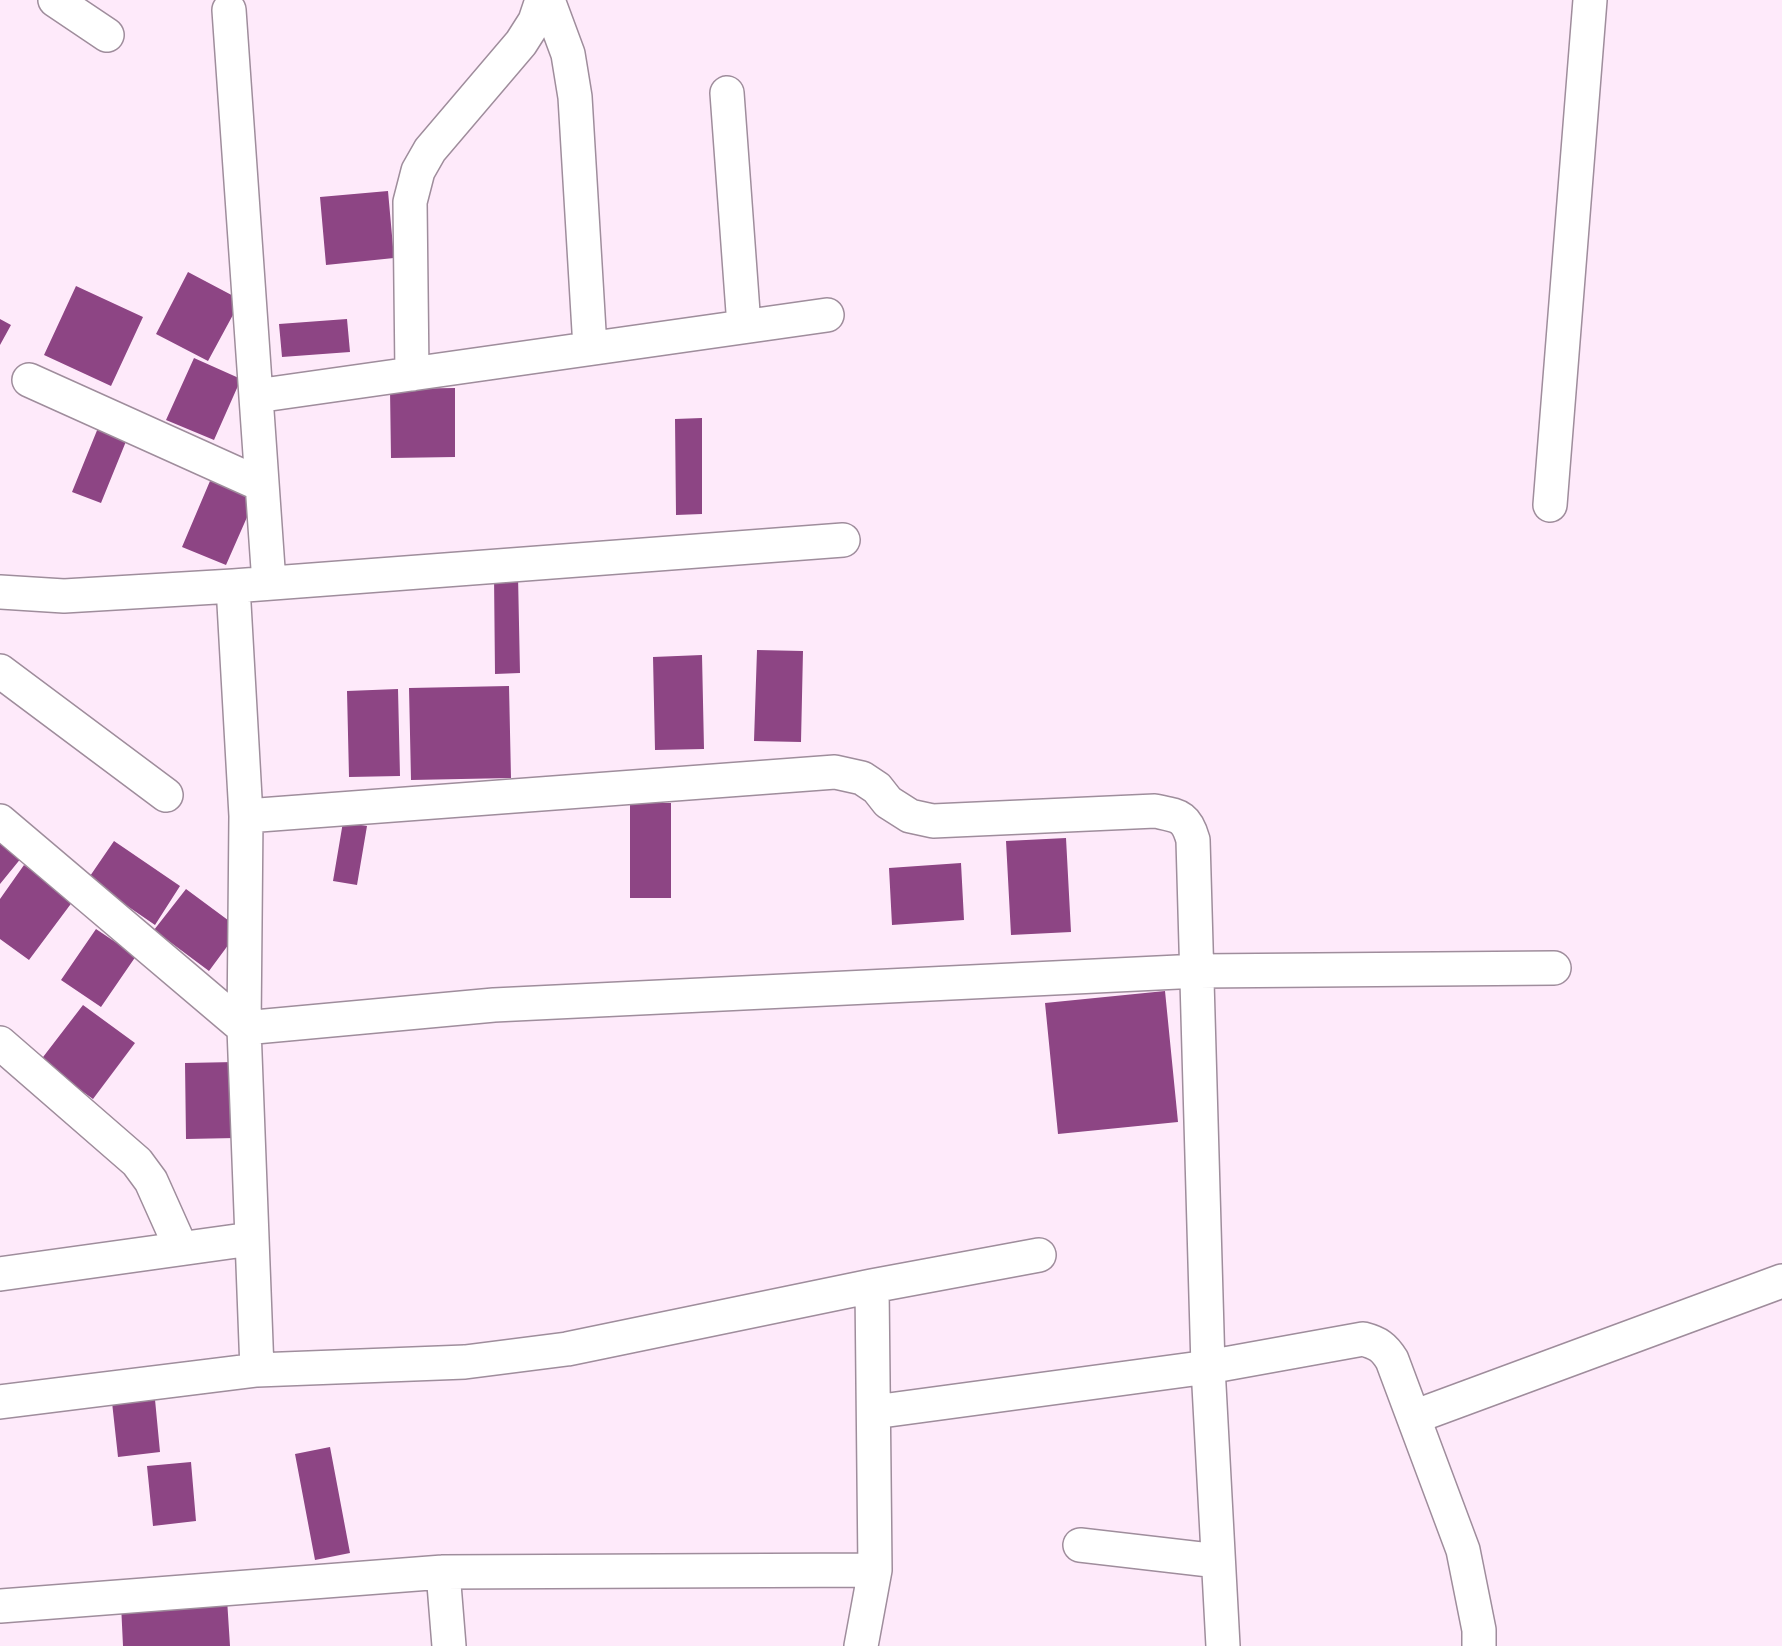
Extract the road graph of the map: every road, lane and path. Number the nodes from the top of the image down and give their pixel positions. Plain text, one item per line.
1 (55, 0) edge
2 (542, 0) edge
3 (548, 0) edge
4 (1590, 0) edge
5 (228, 10) dead end
6 (107, 35) dead end
7 (727, 93) dead end
8 (827, 315) dead end
9 (744, 326) junction
10 (590, 348) junction
11 (412, 374) junction
12 (29, 380) dead end
13 (256, 396) junction
14 (262, 485) junction
15 (1550, 505) dead end
16 (843, 540) dead end
17 (269, 584) junction
18 (232, 586) junction
19 (0, 592) edge
20 (0, 671) edge
21 (166, 795) dead end
22 (246, 816) junction
23 (0, 821) edge
24 (1554, 968) dead end
25 (1199, 972) junction
26 (244, 1028) junction
27 (0, 1042) edge
28 (251, 1239) junction
29 (181, 1248) junction
30 (1039, 1255) dead end
31 (0, 1274) edge
32 (1782, 1281) edge
33 (872, 1286) junction
34 (1208, 1367) junction
35 (257, 1370) junction
36 (0, 1402) edge
37 (874, 1412) junction
38 (1414, 1418) junction
39 (1080, 1545) dead end
40 (1218, 1561) junction
41 (875, 1570) junction
42 (443, 1572) junction
43 (0, 1606) edge
44 (449, 1646) edge
45 (861, 1646) edge
46 (1223, 1646) edge
47 (1479, 1646) edge

1 - 6 street
2 - 11 street
3 - 10 street
4 - 15 street
5 - 13 street
7 - 9 street
8 - 9 street
9 - 10 street
10 - 11 street
11 - 13 street
12 - 14 street
13 - 14 street
14 - 17 street
16 - 17 street
17 - 18 street
18 - 19 street
18 - 22 street
20 - 21 street
22 - 25 street
22 - 26 street
23 - 26 street
24 - 25 street
25 - 26 street
25 - 34 street
26 - 28 street
27 - 29 street
28 - 29 street
28 - 35 street
29 - 31 street
30 - 33 street
32 - 38 street
33 - 35 street
33 - 37 street
34 - 37 street
34 - 38 street
34 - 40 street
35 - 36 street
37 - 41 street
38 - 47 street
39 - 40 street
40 - 46 street
41 - 42 street
41 - 45 street
42 - 43 street
42 - 44 street

